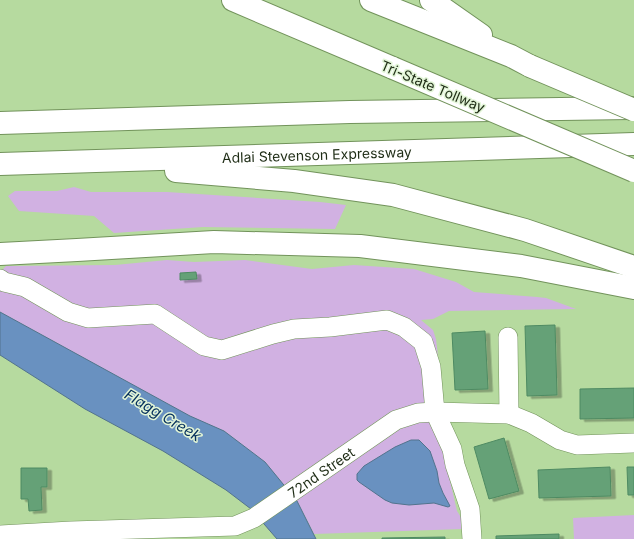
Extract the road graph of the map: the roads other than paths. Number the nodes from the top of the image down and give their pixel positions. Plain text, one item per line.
1 (233, 0) edge
2 (371, 0) edge
3 (431, 0) edge
4 (520, 61) junction
5 (634, 99) edge
6 (547, 109) junction
7 (634, 109) edge
8 (0, 123) edge
9 (634, 144) edge
10 (77, 162) junction
11 (0, 164) edge
12 (634, 171) edge
13 (0, 254) edge
14 (634, 267) edge
15 (0, 279) edge
16 (634, 288) edge
17 (508, 336) dead end
18 (435, 412) junction
19 (509, 414) junction
20 (634, 443) edge
21 (0, 535) edge
22 (472, 539) edge

1 - 12 highway, Tri-State Tollway, bridge
2 - 4 highway
3 - 4 highway
4 - 7 highway, bridge
5 - 6 highway
6 - 7 highway
6 - 8 highway
9 - 10 highway, Adlai Stevenson Expressway
10 - 11 highway, Adlai Stevenson Expressway
10 - 14 highway
13 - 16 highway
15 - 18 street
17 - 19 street
18 - 19 street, 72nd Street
18 - 21 street, 72nd Street
18 - 22 street
19 - 20 street, 72nd Street

